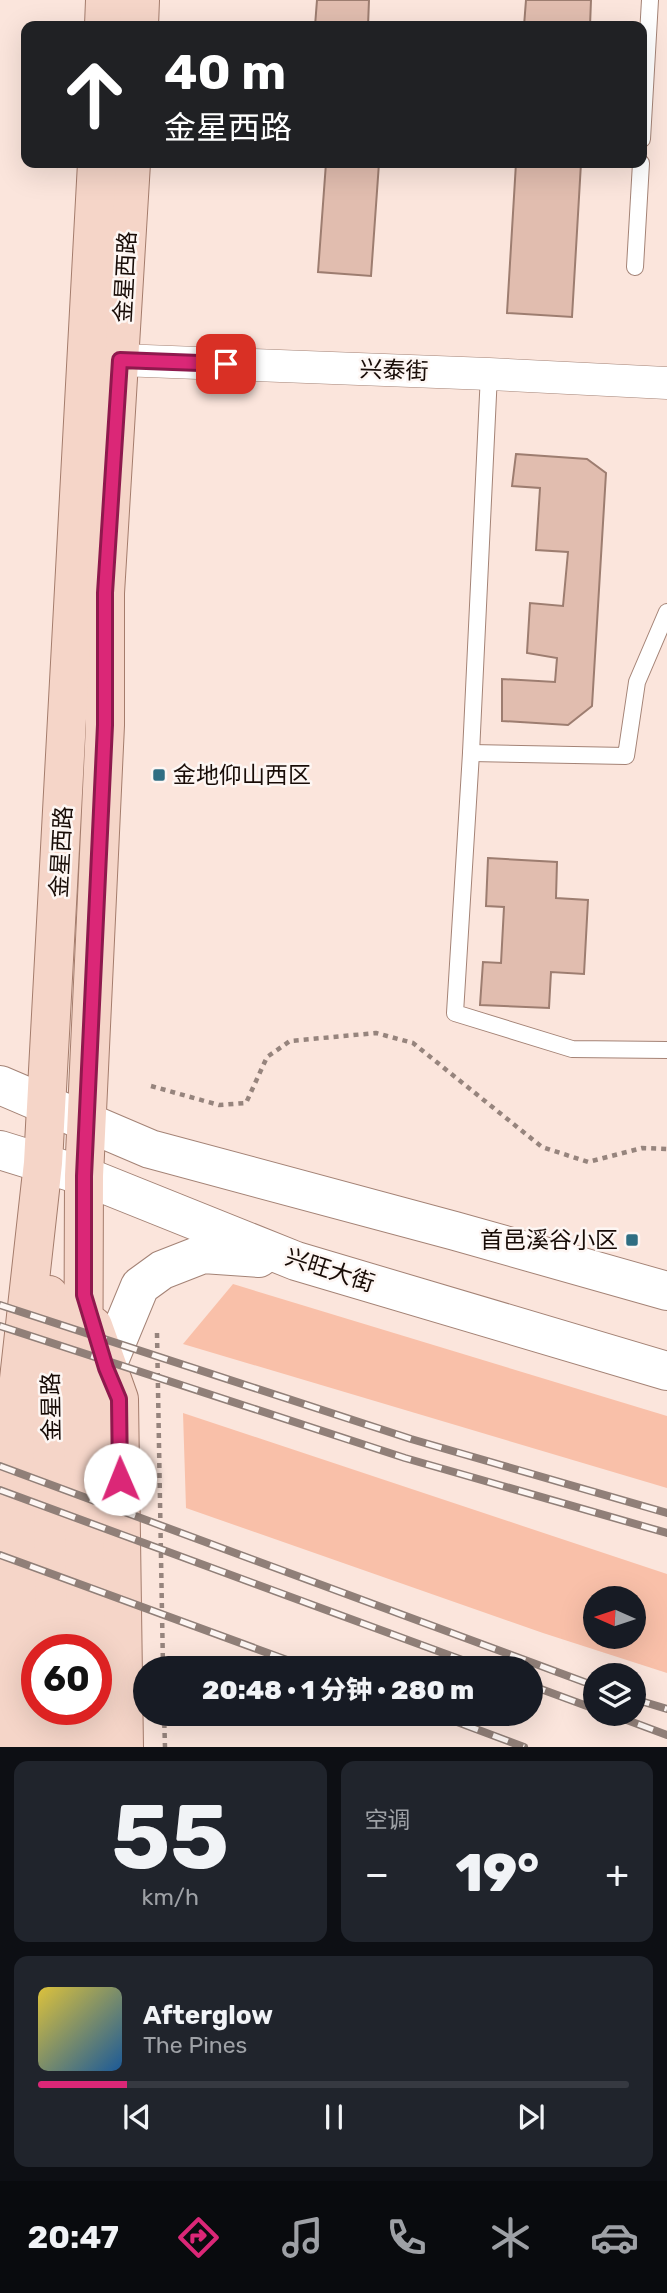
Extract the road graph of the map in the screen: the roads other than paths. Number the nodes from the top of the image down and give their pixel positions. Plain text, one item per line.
1 (105, 0) edge
2 (140, 0) edge
3 (650, 0) edge
4 (104, 21) edge
5 (139, 21) edge
6 (647, 52) edge
7 (97, 168) edge
8 (131, 168) edge
9 (641, 168) edge
10 (635, 267) dead end
11 (120, 360) junction
12 (489, 374) junction
13 (667, 383) edge
14 (667, 612) edge
15 (471, 753) junction
16 (667, 1050) edge
17 (0, 1085) edge
18 (46, 1105) junction
19 (87, 1124) junction
20 (0, 1150) edge
21 (43, 1163) junction
22 (84, 1176) junction
23 (296, 1261) junction
24 (667, 1292) edge
25 (84, 1295) junction
26 (106, 1368) junction
27 (667, 1371) edge
28 (83, 1476) junction
29 (54, 1634) edge
30 (86, 1634) edge
31 (55, 1725) edge
32 (87, 1725) edge
33 (19, 1747) edge
34 (55, 1747) edge
35 (87, 1747) edge
36 (124, 1747) edge

1 - 4 main road
2 - 5 main road
3 - 6 lane
7 - 18 main road, 金星西路
8 - 11 main road, 金星西路
9 - 10 lane
11 - 12 street, 兴泰街
11 - 19 main road, 金星西路
12 - 13 street, 兴泰街
12 - 15 lane
14 - 15 lane
15 - 16 lane
17 - 18 main road
18 - 19 main road
18 - 21 main road, 金星西路
19 - 22 main road, 金星西路
19 - 24 main road
20 - 21 main road, 兴旺大街
21 - 22 main road, 兴旺大街
21 - 29 main road, 金星路
21 - 33 main road
22 - 23 main road, 兴旺大街
22 - 25 main road, 金星西路
23 - 26 main road
23 - 27 main road, 兴旺大街
25 - 26 main road
25 - 28 main road, 金星西路
26 - 28 main road
26 - 36 main road
28 - 30 main road, 金星西路
31 - 34 main road
32 - 35 main road

